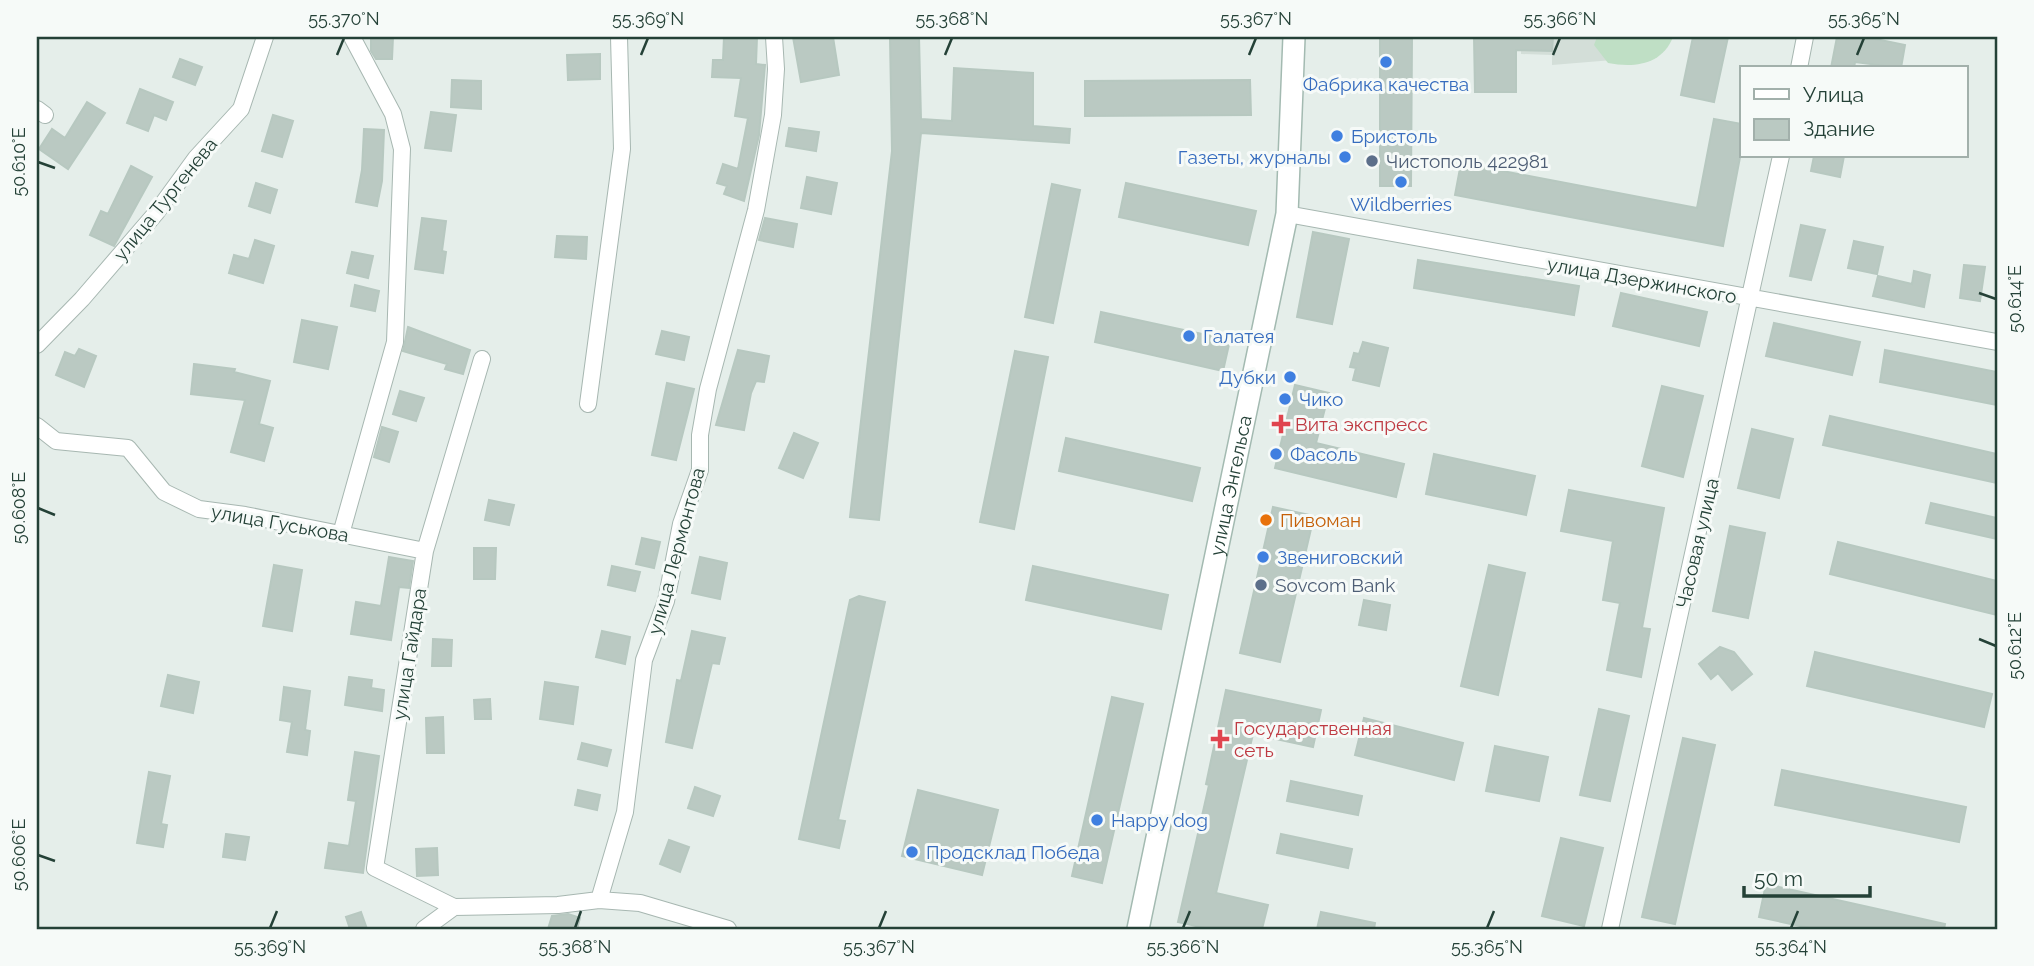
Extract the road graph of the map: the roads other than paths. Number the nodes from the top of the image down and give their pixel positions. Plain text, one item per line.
1 (265, 37) edge
2 (352, 37) edge
3 (619, 37) edge
4 (774, 37) edge
5 (1294, 37) edge
6 (1805, 37) edge
7 (1799, 66) edge
8 (1781, 158) edge
9 (1287, 214) junction
10 (1751, 300) junction
11 (1997, 342) edge
12 (37, 345) edge
13 (482, 359) dead end
14 (588, 404) dead end
15 (37, 426) edge
16 (341, 534) junction
17 (425, 551) junction
18 (599, 900) junction
19 (454, 907) junction
20 (424, 929) edge
21 (728, 929) edge
22 (1138, 929) edge
23 (1611, 929) edge

1 - 12 street, улица Тургенева
2 - 16 street
3 - 14 street
4 - 18 street, улица Лермонтова
5 - 9 main road, улица Энгельса
6 - 7 street
8 - 10 street, Часовая улица
9 - 10 street, улица Дзержинского
9 - 22 main road, улица Энгельса
10 - 11 street, улица Дзержинского
10 - 23 street, Часовая улица
13 - 17 street, улица Гайдара
15 - 16 street, улица Гуськова
16 - 17 street, улица Гуськова
17 - 19 street, улица Гайдара
18 - 19 street, улица Гайдара
18 - 21 street, улица Гайдара
19 - 20 street

